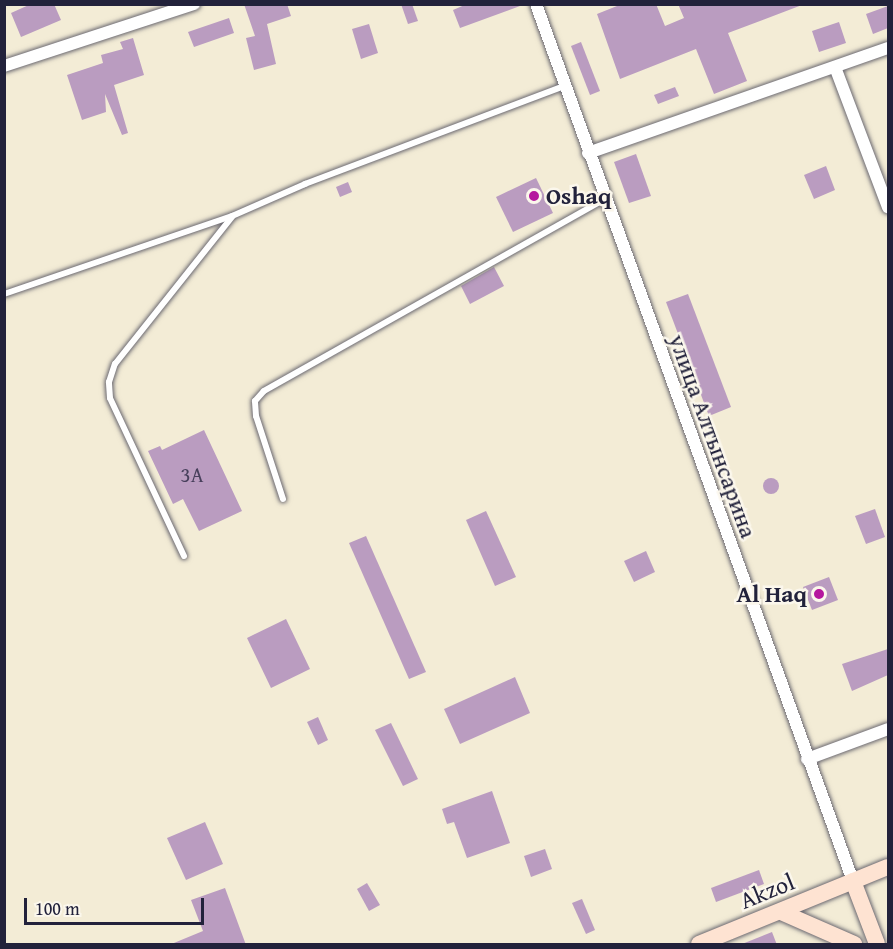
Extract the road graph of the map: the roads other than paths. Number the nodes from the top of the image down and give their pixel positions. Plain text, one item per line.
1 (194, 4) edge
2 (536, 4) edge
3 (159, 10) edge
4 (888, 48) edge
5 (4, 66) edge
6 (835, 67) junction
7 (565, 86) junction
8 (588, 153) junction
9 (605, 199) junction
10 (888, 207) edge
11 (232, 216) junction
12 (4, 294) edge
13 (284, 499) dead end
14 (184, 556) dead end
15 (888, 729) edge
16 (807, 759) junction
17 (888, 867) edge
18 (853, 881) junction
19 (781, 912) junction
20 (699, 945) edge
21 (854, 945) edge
22 (877, 945) edge

1 - 3 street
2 - 7 street, улица Алтынсарина
3 - 5 street
4 - 6 street
6 - 8 street
6 - 10 street
7 - 8 street, улица Алтынсарина
7 - 11 lane
8 - 9 street, улица Алтынсарина
9 - 13 lane
9 - 16 street, улица Алтынсарина
11 - 12 lane
11 - 14 lane
15 - 16 street
16 - 18 street, улица Алтынсарина
17 - 18 main road, Akzol
18 - 19 main road, Akzol
18 - 22 main road
19 - 20 main road, Akzol
19 - 21 main road

